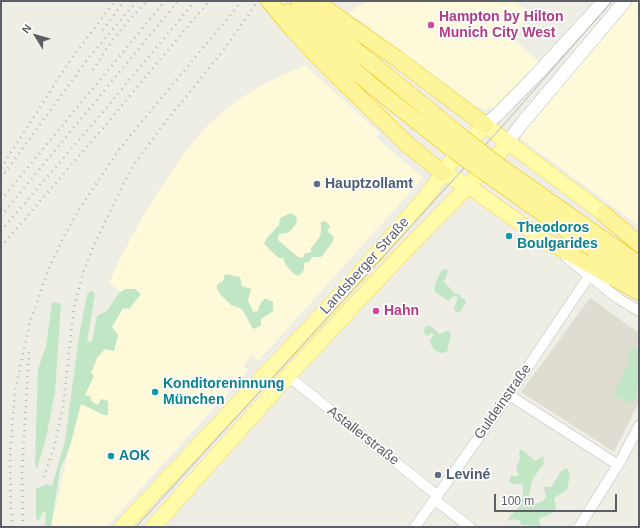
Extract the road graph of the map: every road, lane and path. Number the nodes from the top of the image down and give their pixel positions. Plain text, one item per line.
1 (269, 1) edge
2 (275, 1) edge
3 (300, 1) edge
4 (315, 1) edge
5 (604, 1) edge
6 (625, 1) edge
7 (485, 125) junction
8 (508, 142) junction
9 (443, 173) junction
10 (468, 186) junction
11 (604, 214) junction
12 (639, 236) edge
13 (544, 240) junction
14 (596, 243) junction
15 (639, 244) edge
16 (639, 264) edge
17 (589, 276) junction
18 (639, 280) edge
19 (639, 292) edge
20 (639, 311) edge
21 (288, 376) junction
22 (509, 395) junction
23 (639, 426) edge
24 (618, 465) junction
25 (437, 498) junction
26 (122, 527) edge
27 (153, 527) edge
28 (415, 527) edge
29 (470, 527) edge
30 (579, 527) edge

1 - 9 highway
2 - 14 highway, bridge
3 - 14 highway, bridge
4 - 7 highway
5 - 7 main road, Landsberger Straße
6 - 8 main road, Landsberger Straße
7 - 8 main road
7 - 9 main road, Landsberger Straße
8 - 10 main road, Landsberger Straße
8 - 11 main road
9 - 10 main road
9 - 26 main road, Landsberger Straße
10 - 13 main road
10 - 21 main road, Landsberger Straße
11 - 12 street
11 - 15 highway
13 - 17 street
13 - 19 highway
14 - 16 highway
14 - 18 highway
17 - 20 street
17 - 22 street, Guldeinstraße
21 - 25 street, Astallerstraße
21 - 27 main road, Landsberger Straße
22 - 24 street
22 - 25 street, Guldeinstraße
23 - 24 street
24 - 30 street
25 - 28 street, Guldeinstraße
25 - 29 street, Astallerstraße

